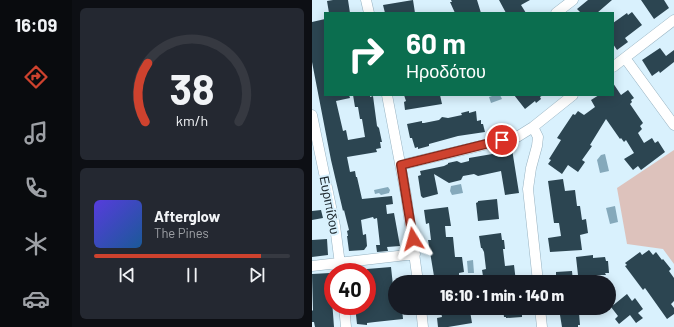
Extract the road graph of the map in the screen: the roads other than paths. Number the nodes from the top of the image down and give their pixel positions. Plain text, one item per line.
1 (368, 0) edge
2 (573, 0) edge
3 (369, 12) edge
4 (557, 12) edge
5 (674, 20) edge
6 (625, 58) junction
7 (614, 66) edge
8 (387, 96) edge
9 (573, 96) edge
10 (312, 115) edge
11 (674, 125) edge
12 (533, 127) junction
13 (401, 165) junction
14 (415, 254) junction
15 (339, 263) edge
16 (367, 263) edge
17 (312, 266) edge
18 (324, 267) edge
19 (417, 275) edge
20 (537, 275) edge
21 (345, 315) edge
22 (422, 315) edge
23 (541, 315) edge
24 (346, 327) edge
25 (423, 327) edge
26 (542, 327) edge

1 - 3 street
2 - 4 street
5 - 6 street
6 - 7 street
6 - 11 street
8 - 13 street
9 - 12 street
10 - 15 street, Ευριπίδου
12 - 13 street
12 - 20 street
13 - 14 street
14 - 16 street
14 - 19 street
17 - 18 street
21 - 24 street
22 - 25 street
23 - 26 street

